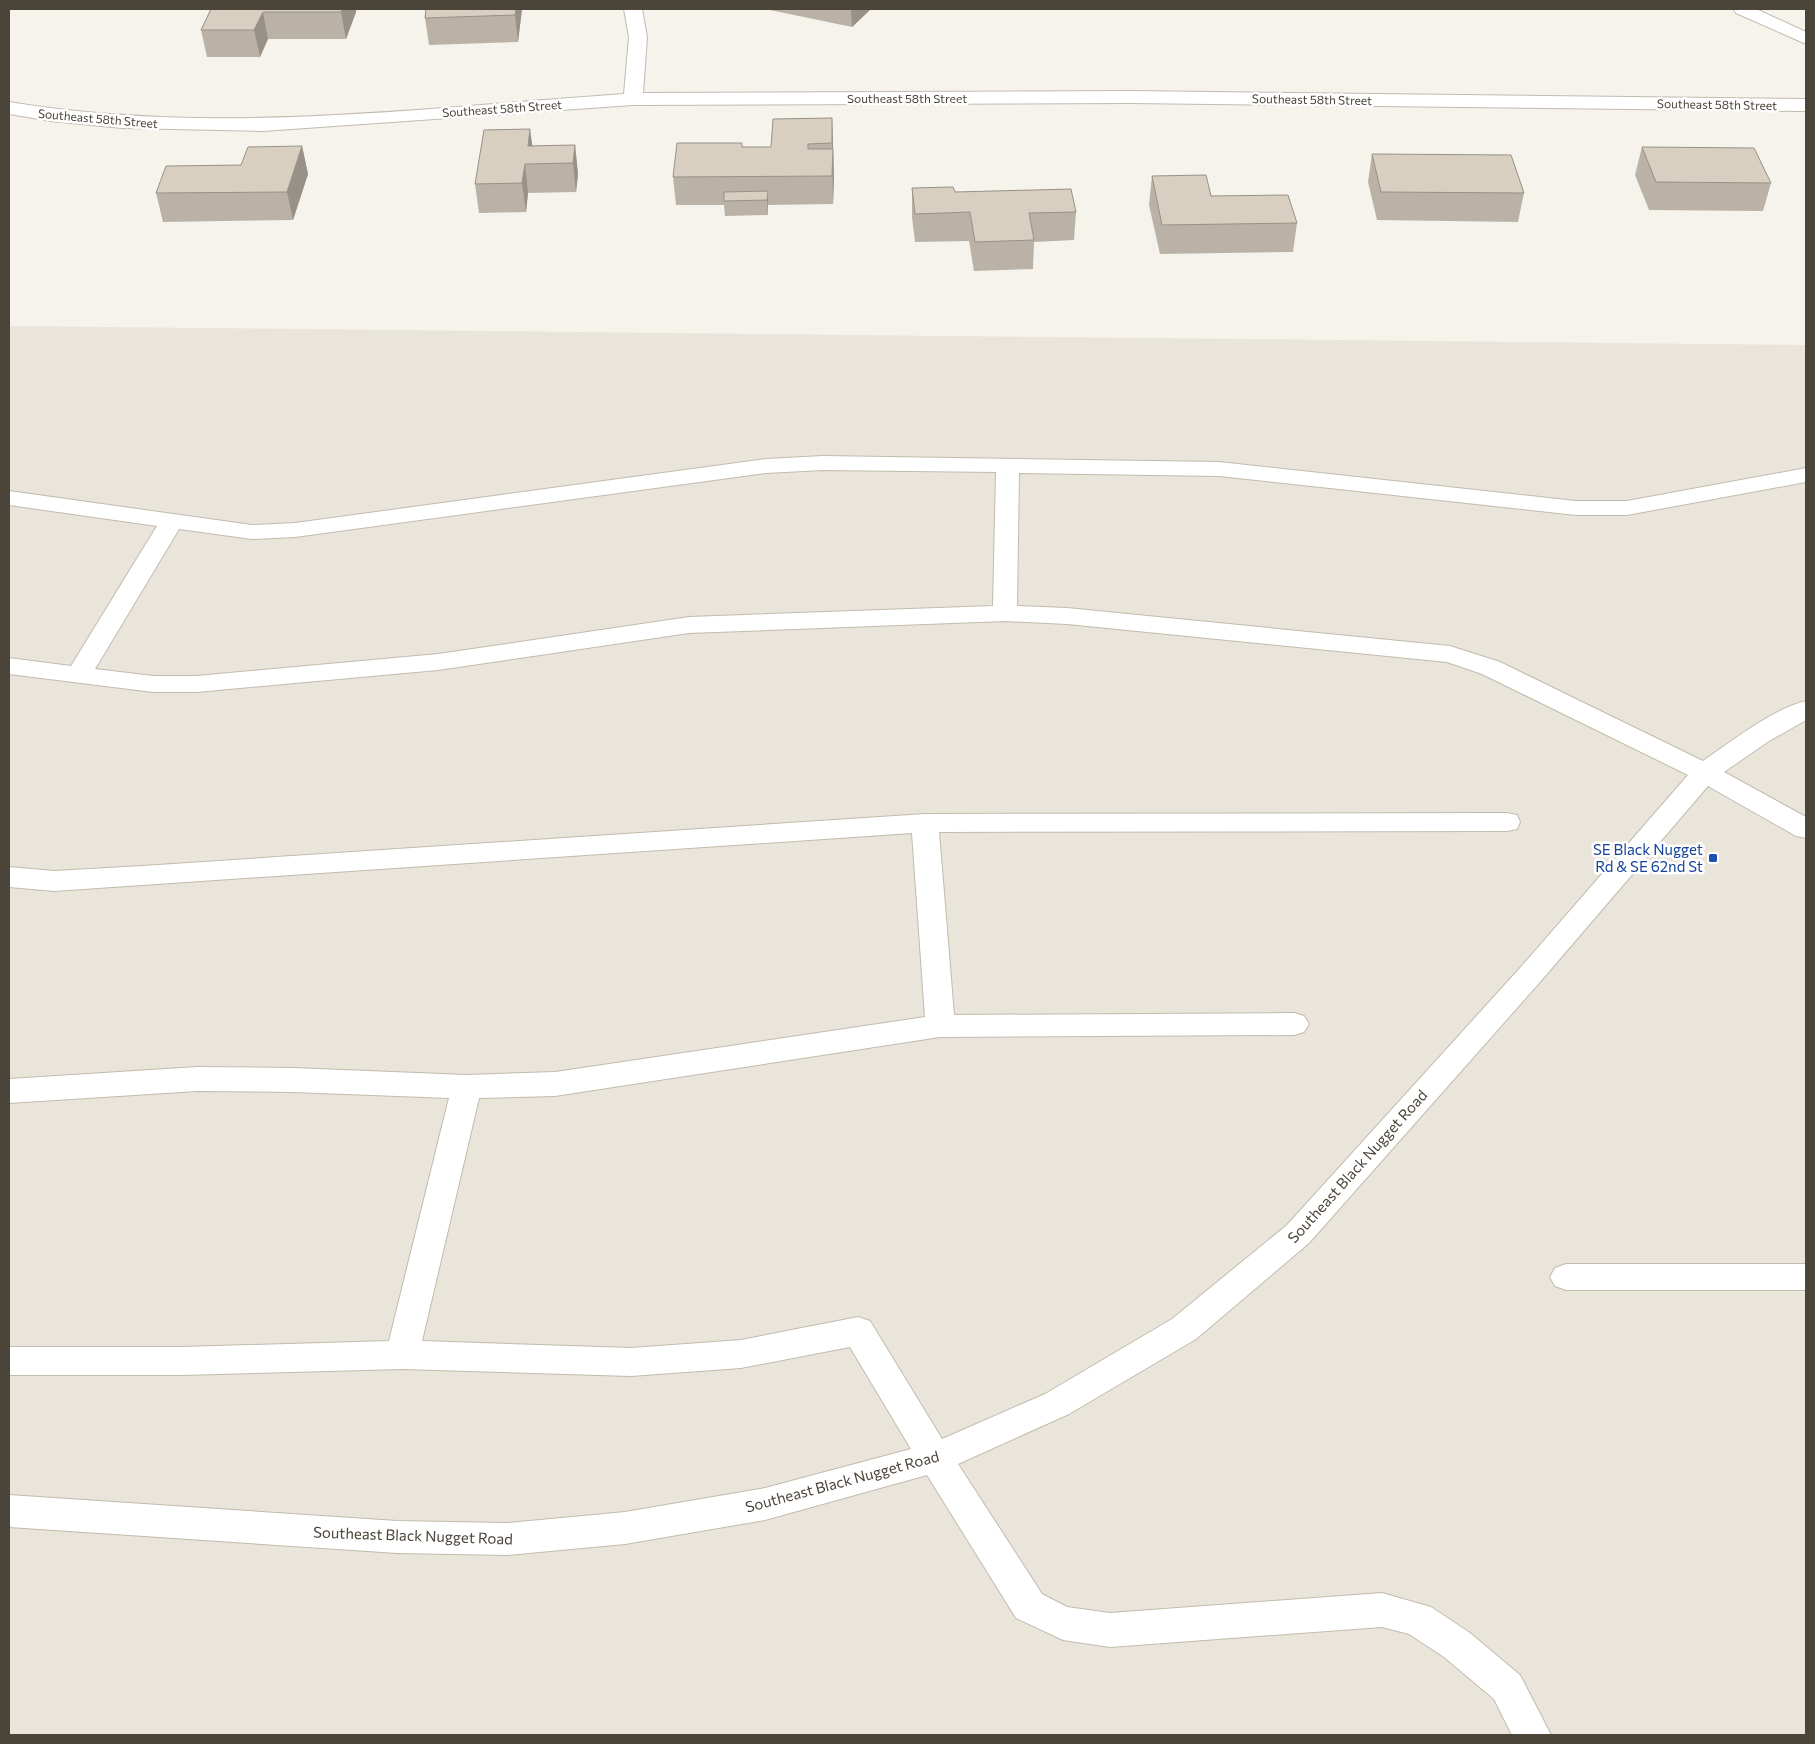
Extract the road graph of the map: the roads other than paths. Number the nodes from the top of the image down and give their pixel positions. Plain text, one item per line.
1 (633, 9) edge
2 (1742, 9) edge
3 (1806, 39) edge
4 (633, 100) junction
5 (1806, 105) edge
6 (9, 108) edge
7 (1008, 467) junction
8 (1806, 475) edge
9 (9, 498) edge
10 (172, 521) junction
11 (1005, 613) junction
12 (9, 666) edge
13 (78, 675) junction
14 (1806, 709) edge
15 (1705, 773) junction
16 (1507, 822) dead end
17 (925, 824) junction
18 (1806, 829) edge
19 (9, 877) edge
20 (1294, 1024) dead end
21 (940, 1026) junction
22 (467, 1087) junction
23 (9, 1091) edge
24 (1566, 1277) dead end
25 (1806, 1277) edge
26 (402, 1355) junction
27 (9, 1361) edge
28 (935, 1458) junction
29 (9, 1511) edge
30 (1532, 1735) edge

1 - 4 street
2 - 3 street
4 - 5 street, Southeast 58th Street
4 - 6 street, Southeast 58th Street
7 - 8 street
7 - 10 street
7 - 11 street
9 - 10 street
10 - 13 street
11 - 13 street
11 - 15 street
12 - 13 street
14 - 15 street, Southeast Black Nugget Road
15 - 18 street
15 - 28 street, Southeast Black Nugget Road
16 - 17 street
17 - 19 street
17 - 21 street
20 - 21 street
21 - 22 street
22 - 23 street
22 - 26 street
24 - 25 street
26 - 27 street
26 - 28 street
28 - 29 street, Southeast Black Nugget Road
28 - 30 street

